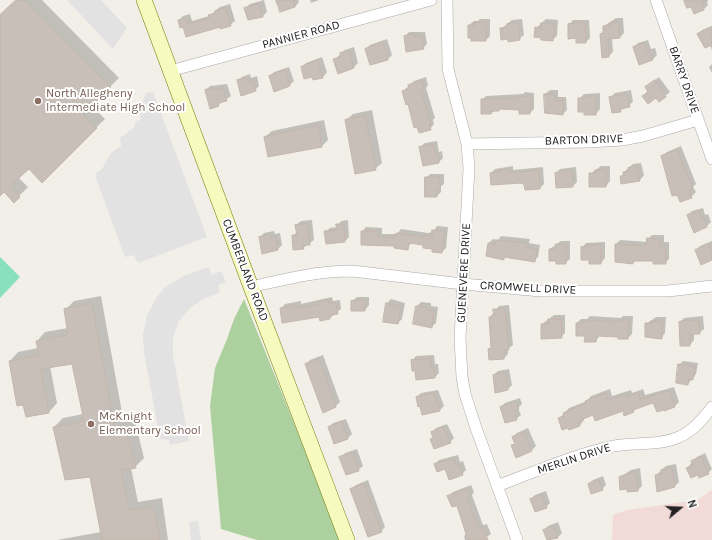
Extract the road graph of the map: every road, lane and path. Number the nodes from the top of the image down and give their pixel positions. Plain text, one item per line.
1 (144, 0) edge
2 (431, 0) edge
3 (447, 0) edge
4 (656, 0) edge
5 (170, 71) junction
6 (698, 120) junction
7 (467, 144) junction
8 (712, 160) edge
9 (463, 284) junction
10 (712, 286) edge
11 (251, 287) junction
12 (712, 407) edge
13 (497, 486) junction
14 (347, 540) edge
15 (517, 540) edge

1 - 5 main road, CUMBERLAND ROAD
2 - 5 street, PANNIER ROAD
3 - 7 street, GUENEVERE DRIVE
4 - 6 street, BARRY DRIVE
5 - 11 main road, CUMBERLAND ROAD
6 - 7 street, BARTON DRIVE
6 - 8 street, BARRY DRIVE
7 - 9 street, GUENEVERE DRIVE
9 - 10 street, CROMWELL DRIVE
9 - 11 street, CROMWELL DRIVE
9 - 13 street, GUENEVERE DRIVE
11 - 14 main road, CUMBERLAND ROAD
12 - 13 street, MERLIN DRIVE
13 - 15 street, GUENEVERE DRIVE

